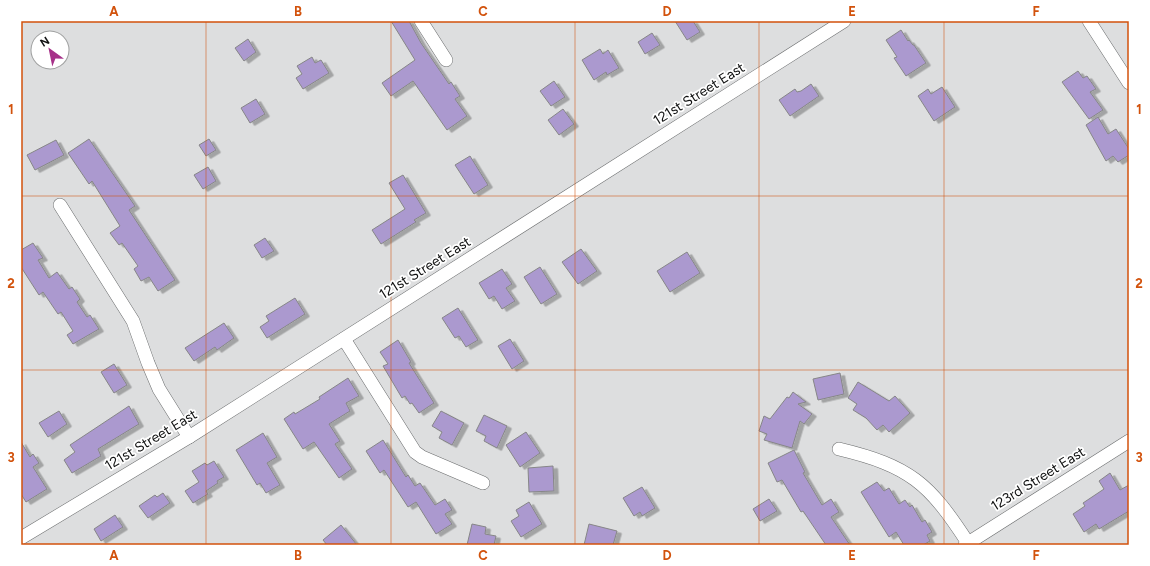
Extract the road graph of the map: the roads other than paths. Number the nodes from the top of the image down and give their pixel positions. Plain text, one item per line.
1 (421, 21) edge
2 (1089, 21) edge
3 (837, 23) edge
4 (446, 60) dead end
5 (1129, 83) edge
6 (60, 205) dead end
7 (344, 339) junction
8 (189, 436) junction
9 (1129, 441) edge
10 (839, 449) dead end
11 (483, 483) dead end
12 (21, 538) edge
13 (966, 544) edge

1 - 4 street
2 - 5 street
3 - 7 street, 121st Street East
6 - 8 street
7 - 8 street, 121st Street East
7 - 11 street
8 - 12 street, 121st Street East
9 - 13 street, 123rd Street East
10 - 13 street

